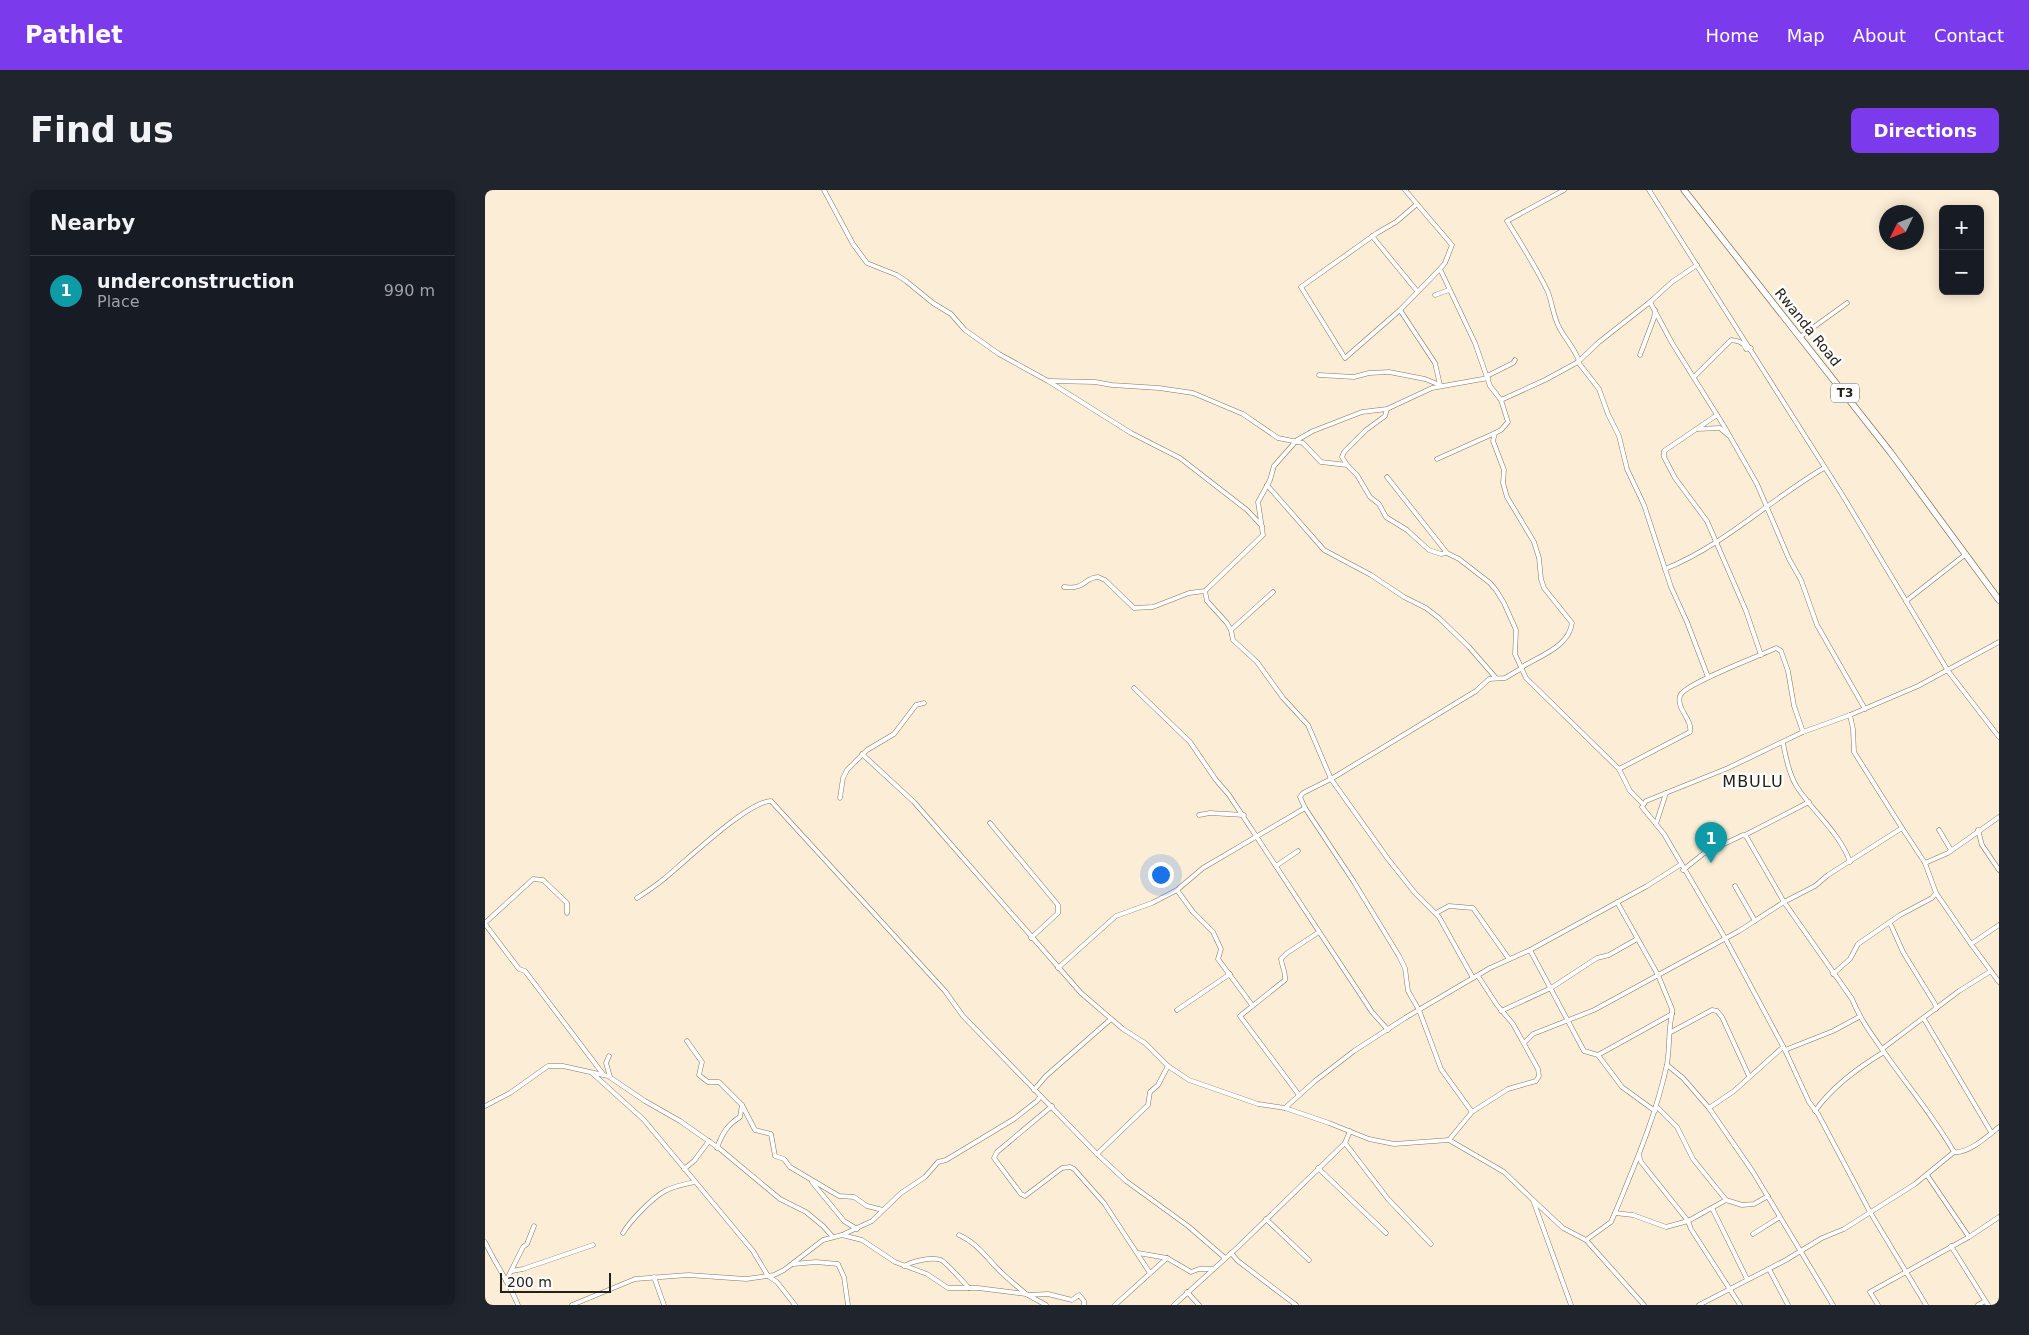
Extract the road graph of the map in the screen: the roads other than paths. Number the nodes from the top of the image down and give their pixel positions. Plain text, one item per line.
1 (824, 190) edge
2 (1405, 190) edge
3 (1564, 190) edge
4 (1649, 190) edge
5 (1684, 190) edge
6 (1417, 204) junction
7 (1372, 236) junction
8 (1697, 265) junction
9 (1440, 269) junction
10 (1449, 290) junction
11 (1417, 291) junction
12 (1435, 295) dead end
13 (1650, 302) junction
14 (1847, 303) dead end
15 (1400, 310) junction
16 (1655, 310) junction
17 (1800, 337) junction
18 (1751, 348) junction
19 (1640, 355) dead end
20 (1515, 360) dead end
21 (1578, 361) junction
22 (1319, 375) dead end
23 (1487, 377) junction
24 (1694, 378) junction
25 (1048, 381) junction
26 (1440, 385) junction
27 (1501, 400) junction
28 (1387, 408) junction
29 (1717, 414) junction
30 (1697, 429) junction
31 (1495, 433) junction
32 (1731, 438) junction
33 (1297, 440) junction
34 (1437, 459) dead end
35 (1347, 465) junction
36 (1824, 468) junction
37 (1387, 477) dead end
38 (1267, 485) junction
39 (1767, 508) junction
40 (1262, 526) junction
41 (1716, 541) junction
42 (1447, 553) junction
43 (1967, 554) junction
44 (1665, 569) junction
45 (1064, 587) dead end
46 (1205, 591) junction
47 (1273, 592) dead end
48 (1999, 600) edge
49 (1906, 601) junction
50 (1231, 630) junction
51 (1999, 642) edge
52 (1761, 656) junction
53 (1522, 668) junction
54 (1948, 671) junction
55 (1708, 677) junction
56 (1497, 678) junction
57 (1134, 688) dead end
58 (924, 703) dead end
59 (1865, 709) junction
60 (1850, 716) junction
61 (1803, 732) junction
62 (1999, 737) edge
63 (1783, 743) junction
64 (862, 754) junction
65 (1619, 769) junction
66 (1331, 779) junction
67 (1666, 793) junction
68 (840, 798) dead end
69 (1809, 802) junction
70 (1643, 804) junction
71 (1305, 808) junction
72 (1199, 815) dead end
73 (1244, 815) junction
74 (1999, 817) edge
75 (990, 823) dead end
76 (1657, 824) junction
77 (1902, 828) junction
78 (1939, 830) dead end
79 (1978, 830) junction
80 (1745, 835) junction
81 (1258, 837) junction
82 (1951, 850) junction
83 (1298, 851) dead end
84 (1850, 862) junction
85 (1925, 863) junction
86 (1680, 865) junction
87 (1276, 866) junction
88 (1683, 870) junction
89 (1999, 870) edge
90 (1735, 886) dead end
91 (1177, 890) junction
92 (1936, 893) junction
93 (637, 898) dead end
94 (1617, 902) junction
95 (1784, 902) junction
96 (567, 913) dead end
97 (1436, 913) junction
98 (1755, 921) junction
99 (485, 923) edge
100 (1890, 923) junction
101 (1999, 925) edge
102 (1319, 932) junction
103 (1031, 938) junction
104 (1725, 938) junction
105 (1637, 939) junction
106 (1971, 944) junction
107 (1530, 950) junction
108 (1509, 959) junction
109 (1058, 968) junction
110 (1991, 972) junction
111 (1230, 974) junction
112 (1833, 974) junction
113 (1658, 975) junction
114 (1478, 976) junction
115 (1473, 978) junction
116 (1999, 982) edge
117 (1551, 988) junction
118 (1252, 1005) junction
119 (1937, 1009) junction
120 (1177, 1010) dead end
121 (1419, 1010) junction
122 (1501, 1011) junction
123 (1672, 1014) junction
124 (1859, 1017) junction
125 (1111, 1019) junction
126 (1923, 1019) junction
127 (1567, 1020) junction
128 (1388, 1030) junction
129 (1671, 1032) junction
130 (687, 1040) dead end
131 (1524, 1043) junction
132 (1784, 1048) junction
133 (1883, 1050) junction
134 (609, 1056) dead end
135 (1598, 1056) junction
136 (1667, 1064) junction
137 (1168, 1066) junction
138 (590, 1071) junction
139 (603, 1074) junction
140 (1749, 1076) junction
141 (611, 1078) junction
142 (1034, 1090) junction
143 (1299, 1095) junction
144 (1040, 1097) junction
145 (742, 1105) junction
146 (485, 1106) edge
147 (1052, 1106) junction
148 (1656, 1106) junction
149 (1285, 1108) junction
150 (1709, 1108) junction
151 (1655, 1111) junction
152 (1815, 1111) junction
153 (1472, 1112) junction
154 (1999, 1127) edge
155 (1351, 1131) junction
156 (1991, 1132) junction
157 (1449, 1140) junction
158 (709, 1141) junction
159 (1345, 1143) junction
160 (717, 1148) junction
161 (1954, 1152) junction
162 (1097, 1154) junction
163 (1639, 1155) junction
164 (1318, 1168) junction
165 (684, 1169) junction
166 (1927, 1175) junction
167 (810, 1179) junction
168 (695, 1182) junction
169 (1768, 1196) junction
170 (1533, 1200) junction
171 (1726, 1200) junction
172 (1711, 1208) junction
173 (883, 1210) junction
174 (1870, 1212) junction
175 (1615, 1213) junction
176 (1780, 1217) junction
177 (1999, 1217) edge
178 (1265, 1219) junction
179 (1688, 1221) junction
180 (535, 1226) dead end
181 (857, 1229) junction
182 (623, 1233) dead end
183 (1386, 1233) dead end
184 (1753, 1234) dead end
185 (842, 1235) junction
186 (959, 1235) dead end
187 (831, 1236) junction
188 (1969, 1237) junction
189 (1586, 1240) junction
190 (485, 1242) edge
191 (1431, 1244) dead end
192 (593, 1245) dead end
193 (1951, 1246) junction
194 (1801, 1249) junction
195 (487, 1250) edge
196 (1137, 1253) junction
197 (1231, 1253) junction
198 (1167, 1258) junction
199 (1225, 1258) junction
200 (1309, 1260) dead end
201 (793, 1264) junction
202 (903, 1266) junction
203 (1213, 1268) junction
204 (1769, 1269) junction
205 (512, 1271) junction
206 (1907, 1271) junction
207 (1149, 1274) junction
208 (767, 1276) junction
209 (654, 1277) junction
210 (1747, 1279) junction
211 (506, 1281) junction
212 (969, 1288) junction
213 (1731, 1288) junction
214 (1187, 1292) junction
215 (1027, 1294) junction
216 (1985, 1301) junction
217 (518, 1305) edge
218 (572, 1305) edge
219 (664, 1305) edge
220 (795, 1305) edge
221 (848, 1305) edge
222 (1046, 1305) edge
223 (1084, 1305) edge
224 (1115, 1305) edge
225 (1175, 1305) edge
226 (1199, 1305) edge
227 (1296, 1305) edge
228 (1571, 1305) edge
229 (1644, 1305) edge
230 (1699, 1305) edge
231 (1740, 1305) edge
232 (1788, 1305) edge
233 (1833, 1305) edge
234 (1878, 1305) edge
235 (1926, 1305) edge
236 (1978, 1305) edge
237 (1988, 1305) edge

1 - 25 street
2 - 6 street
3 - 21 street
4 - 8 street
5 - 17 highway, Rwanda Road / T3
6 - 7 street
6 - 9 street
7 - 11 street
7 - 15 street
8 - 13 street
8 - 18 street
9 - 10 street
9 - 11 street
10 - 12 street
10 - 23 street
11 - 15 street
13 - 16 street
13 - 21 street
14 - 17 street
15 - 26 street
16 - 19 street
16 - 24 street
17 - 43 highway, Rwanda Road / T3
18 - 24 street
18 - 36 street
20 - 23 street
21 - 27 street
21 - 44 street
22 - 26 street
23 - 26 street
23 - 27 street
24 - 29 street
25 - 33 street
25 - 40 street
26 - 28 street
27 - 31 street
28 - 33 street
28 - 35 street
29 - 30 street
29 - 32 street
30 - 32 street
30 - 41 street
31 - 34 street
31 - 53 street
32 - 39 street
33 - 35 street
33 - 38 street
35 - 42 street
36 - 39 street
36 - 49 street
37 - 42 street
38 - 40 street
38 - 56 street
39 - 41 street
39 - 59 street
40 - 46 street
41 - 44 street
41 - 52 street
42 - 53 street
43 - 48 highway, Rwanda Road / T3
43 - 49 street
44 - 55 street
45 - 46 street
46 - 50 street
47 - 50 street
49 - 54 street
50 - 66 street
51 - 54 street
52 - 55 street
52 - 61 street
53 - 56 street
53 - 65 street
54 - 59 street
54 - 62 street
55 - 65 street
56 - 66 street
57 - 73 street
58 - 64 street
59 - 60 street
60 - 61 street
60 - 77 street
61 - 63 street
63 - 67 street
63 - 69 street
64 - 68 street
64 - 103 street
65 - 70 street
66 - 71 street
66 - 97 street
67 - 70 street
67 - 76 street
69 - 80 street
69 - 84 street
70 - 76 street
71 - 81 street
71 - 121 street
72 - 73 street
73 - 81 street
74 - 79 street
75 - 103 street
76 - 86 street
77 - 84 street
77 - 85 street
78 - 82 street
79 - 82 street
79 - 89 street
80 - 88 street
80 - 95 street
81 - 87 street
81 - 91 street
82 - 85 street
83 - 87 street
84 - 95 street
85 - 92 street
86 - 88 street
86 - 94 street
87 - 102 street
88 - 104 street
90 - 98 street
91 - 109 street
91 - 111 street
92 - 100 street
92 - 106 street
93 - 142 street
94 - 105 street
94 - 107 street
95 - 98 street
95 - 112 street
96 - 99 street
97 - 108 street
97 - 115 street
98 - 104 street
99 - 139 street
100 - 112 street
100 - 119 street
101 - 106 street
102 - 118 street
102 - 128 street
103 - 109 street
104 - 113 street
104 - 132 street
105 - 113 street
105 - 117 street
106 - 110 street
107 - 108 street
107 - 117 street
108 - 114 street
109 - 125 street
110 - 116 street
110 - 119 street
111 - 118 street
111 - 120 street
112 - 124 street
113 - 123 street
113 - 127 street
114 - 115 street
114 - 122 street
115 - 121 street
117 - 122 street
117 - 127 street
118 - 143 street
119 - 126 street
121 - 128 street
121 - 153 street
122 - 131 street
123 - 129 street
123 - 135 street
124 - 132 street
124 - 133 street
125 - 137 street
125 - 142 street
126 - 133 street
126 - 156 street
127 - 131 street
127 - 135 street
128 - 143 street
129 - 136 street
129 - 140 street
130 - 145 street
131 - 153 street
132 - 140 street
132 - 152 street
133 - 152 street
133 - 161 street
134 - 141 street
135 - 151 street
136 - 148 street
136 - 150 street
137 - 149 street
137 - 162 street
138 - 139 street
138 - 146 street
138 - 165 street
139 - 141 street
140 - 150 street
141 - 158 street
142 - 144 street
143 - 149 street
144 - 147 street
144 - 173 street
145 - 160 street
145 - 167 street
147 - 162 street
147 - 196 street
148 - 151 street
148 - 171 street
149 - 155 street
150 - 169 street
151 - 163 street
152 - 174 street
153 - 157 street
154 - 156 street
155 - 157 street
155 - 159 street
156 - 161 street
157 - 170 street
158 - 160 street
158 - 165 street
159 - 164 street
159 - 191 street
160 - 187 street
161 - 166 street
162 - 199 street
163 - 175 street
163 - 179 street
164 - 178 street
164 - 183 street
165 - 168 street
166 - 174 street
166 - 188 street
167 - 173 street
167 - 181 street
168 - 182 street
168 - 208 street
169 - 171 street
169 - 176 street
170 - 189 street
170 - 228 street
171 - 172 street
172 - 179 street
172 - 210 street
173 - 181 street
174 - 194 street
174 - 206 street
175 - 179 street
175 - 189 street
176 - 184 street
176 - 194 street
177 - 188 street
178 - 197 street
178 - 200 street
179 - 213 street
180 - 205 street
181 - 185 street
185 - 187 street
185 - 202 street
186 - 215 street
187 - 201 street
188 - 193 street
189 - 229 street
190 - 195 street
192 - 205 street
193 - 206 street
193 - 216 street
194 - 204 street
194 - 233 street
195 - 211 street
196 - 198 street
196 - 207 street
197 - 199 street
197 - 227 street
198 - 203 street
198 - 207 street
199 - 203 street
201 - 208 street
201 - 221 street
202 - 212 street
202 - 212 street
203 - 214 street
204 - 210 street
204 - 232 street
205 - 211 street
206 - 234 street
206 - 235 street
207 - 224 street
208 - 209 street
208 - 220 street
209 - 218 street
209 - 219 street
210 - 213 street
211 - 217 street
212 - 215 street
213 - 230 street
213 - 231 street
214 - 225 street
214 - 226 street
215 - 222 street
215 - 223 street
216 - 236 street
216 - 237 street

